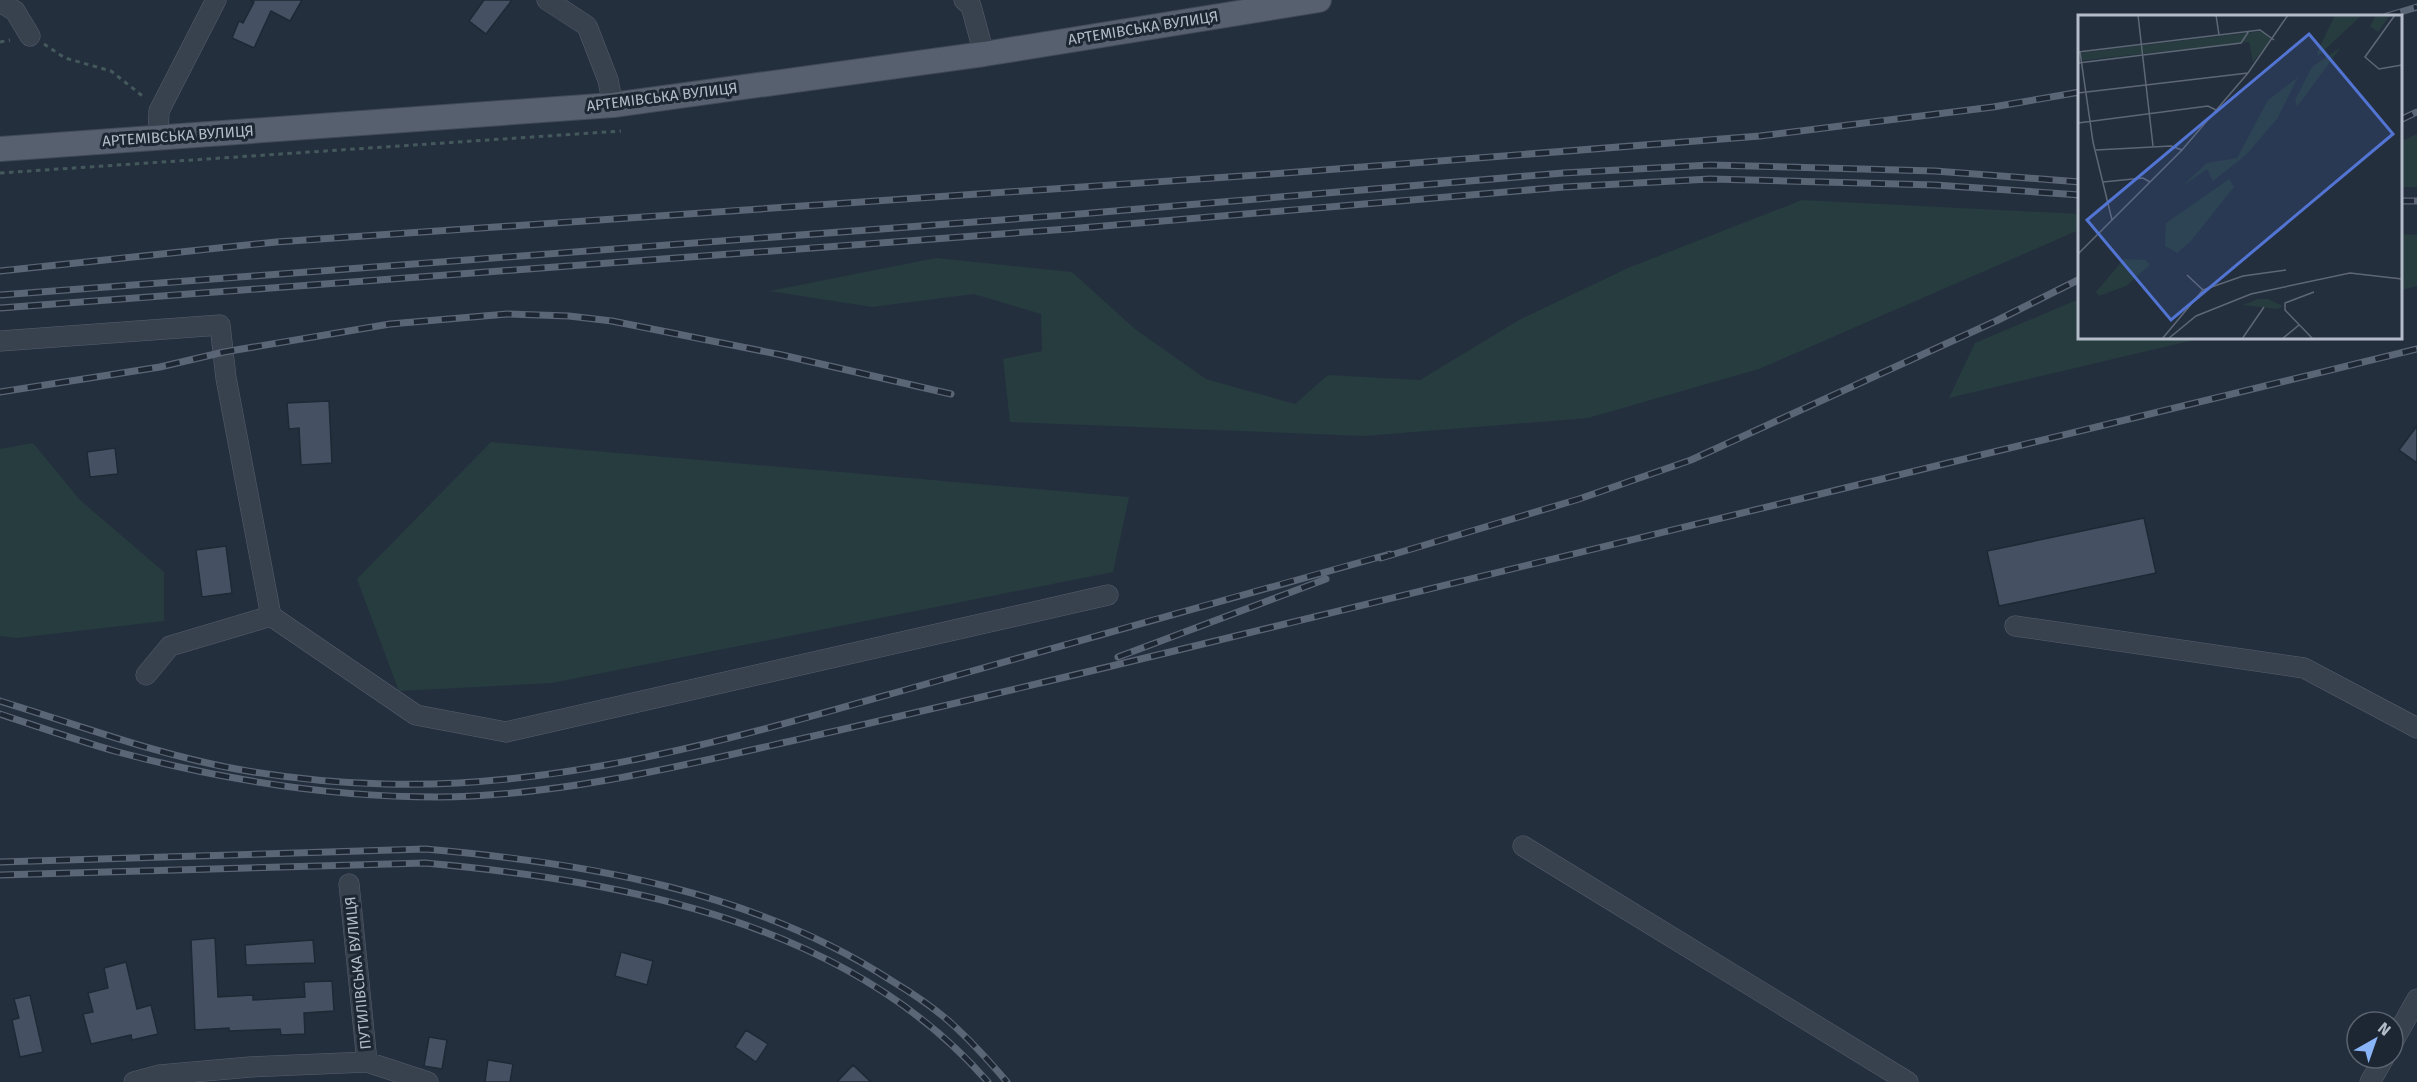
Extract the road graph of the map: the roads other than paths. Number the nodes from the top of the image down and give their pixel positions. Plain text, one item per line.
1 (216, 0) edge
2 (547, 0) edge
3 (964, 0) edge
4 (1319, 0) edge
5 (0, 2) edge
6 (30, 36) road end
7 (984, 54) junction
8 (613, 105) junction
9 (158, 138) junction
10 (0, 148) edge
11 (0, 341) edge
12 (1108, 595) dead end
13 (271, 616) junction
14 (2015, 626) dead end
15 (146, 675) dead end
16 (2417, 728) edge
17 (1523, 846) dead end
18 (349, 884) dead end
19 (2417, 999) edge
20 (2405, 1020) edge
21 (367, 1062) junction
22 (134, 1082) edge
23 (428, 1082) edge
24 (1908, 1082) edge

1 - 9 street
2 - 8 street
3 - 7 street
4 - 7 main road, АРТЕМІВСЬКА ВУЛИЦЯ
5 - 6 street
7 - 8 main road, АРТЕМІВСЬКА ВУЛИЦЯ
8 - 9 main road, АРТЕМІВСЬКА ВУЛИЦЯ
9 - 10 main road, АРТЕМІВСЬКА ВУЛИЦЯ
11 - 13 street
12 - 13 street
13 - 15 street
14 - 16 street
17 - 24 street
18 - 21 street, ПУТИЛІВСЬКА ВУЛИЦЯ
19 - 20 street
21 - 22 street, ПУТИЛІВСЬКА ВУЛИЦЯ
21 - 23 street, ПУТИЛІВСЬКА ВУЛИЦЯ

